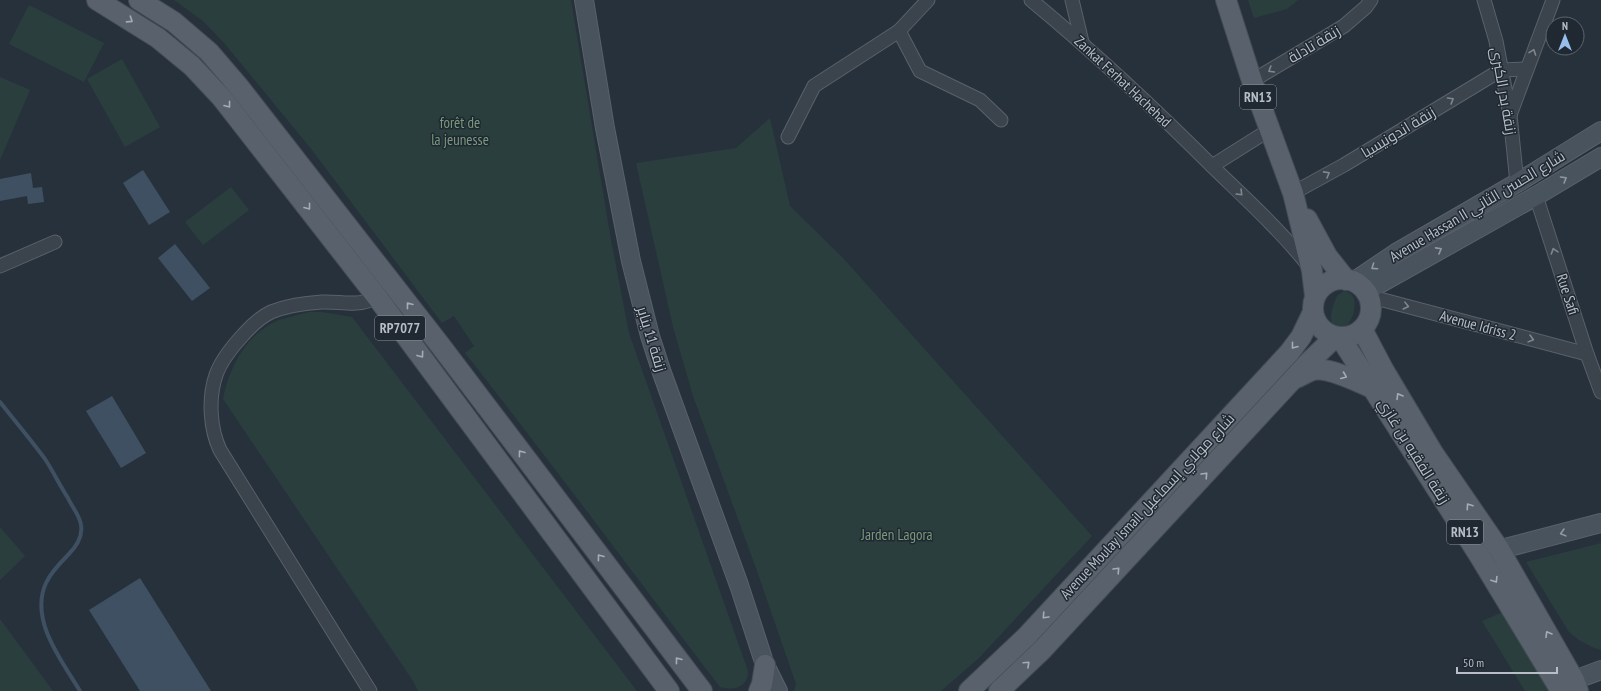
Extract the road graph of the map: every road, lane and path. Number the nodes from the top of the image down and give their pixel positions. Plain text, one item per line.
1 (97, 0) edge
2 (139, 0) edge
3 (584, 0) edge
4 (928, 0) edge
5 (1031, 0) edge
6 (1072, 0) edge
7 (1226, 0) edge
8 (1371, 0) edge
9 (1484, 0) edge
10 (1553, 0) edge
11 (899, 31) junction
12 (1082, 42) junction
13 (1527, 69) junction
14 (1501, 70) junction
15 (1252, 81) junction
16 (1510, 115) junction
17 (1001, 120) dead end
18 (1269, 130) junction
19 (1601, 131) edge
20 (788, 137) dead end
21 (1601, 157) edge
22 (1212, 166) junction
23 (1517, 184) junction
24 (1293, 193) junction
25 (1536, 196) junction
26 (55, 242) dead end
27 (0, 266) edge
28 (1312, 271) junction
29 (394, 286) junction
30 (1358, 287) junction
31 (377, 297) junction
32 (1314, 304) junction
33 (1362, 329) junction
34 (1337, 337) junction
35 (1587, 354) junction
36 (1294, 379) junction
37 (1371, 384) junction
38 (1601, 392) edge
39 (1601, 523) edge
40 (1499, 550) junction
41 (1480, 555) junction
42 (765, 665) junction
43 (1601, 670) edge
44 (1568, 687) edge
45 (702, 690) edge
46 (370, 691) edge
47 (669, 691) edge
48 (759, 691) edge
49 (768, 691) edge
50 (778, 691) edge
51 (968, 691) edge
52 (998, 691) edge

1 -> 31 main road, RP7077
2 - 29 main road, RP7077
3 - 42 main road, زنقة 11 يناير
4 - 11 street
5 - 12 street, Zankat Ferhat Hachehad
6 - 12 street
7 - 15 main road, RN13
8 -> 15 street, زنقة تادلة
9 - 14 street, زنقة بدر الكبرى
13 -> 10 street
11 - 17 street
11 - 20 street
12 - 22 street, Zankat Ferhat Hachehad
13 - 14 street
13 - 16 street
14 - 16 street, زنقة بدر الكبرى
24 -> 14 street, زنقة اندونيسيا
15 - 18 main road, RN13
16 - 23 street, زنقة بدر الكبرى
18 - 22 street
18 - 24 main road, RN13
19 - 23 main road, Avenue Hassan II شارع الحسن الثاني
25 -> 21 main road, Avenue Hassan II شارع الحسن الثاني
22 -> 28 street, Zankat Ferhat Hachehad
23 -> 30 main road, Avenue Hassan II شارع الحسن الثاني
24 - 28 main road, RN13
24 - 30 main road, RN13
30 -> 25 main road, Avenue Hassan II شارع الحسن الثاني
35 -> 25 street, Rue Safi
26 - 27 street
28 - 32 main road, RN13
29 - 31 street
45 -> 29 main road, RP7077
30 - 32 main road
30 - 33 main road
30 -> 35 street, Avenue Idriss 2
31 - 46 street
31 -> 47 main road, RP7077
32 - 34 main road, RN13
32 -> 51 main road, Avenue Moulay Ismail شارع مولاي إسماعيل
33 - 34 main road
40 -> 33 main road, RN13
34 - 36 main road, Avenue Moulay Ismail شارع مولاي إسماعيل
34 - 37 main road, RN13
35 - 38 street, Rue Safi
36 -> 37 main road
52 -> 36 main road, Avenue Moulay Ismail شارع مولاي إسماعيل
37 - 41 main road, زنقة الفقيه بن غازي / RN13
39 -> 40 main road
40 - 41 main road
44 -> 40 main road, RN13
41 -> 44 main road, زنقة الفقيه بن غازي / RN13
42 - 48 main road
42 - 49 main road
42 - 50 main road
43 - 44 main road

